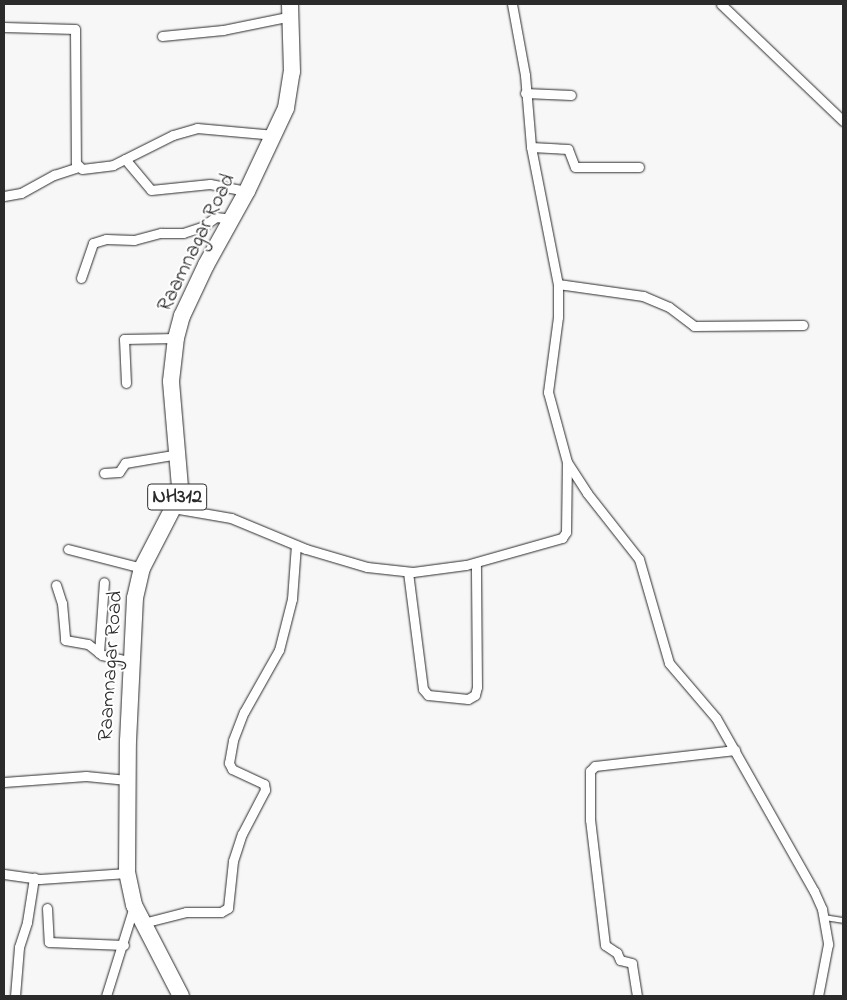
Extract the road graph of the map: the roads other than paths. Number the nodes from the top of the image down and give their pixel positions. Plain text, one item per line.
1 (512, 4) edge
2 (721, 4) edge
3 (291, 10) edge
4 (4, 27) edge
5 (162, 36) dead end
6 (525, 93) junction
7 (571, 95) dead end
8 (843, 121) edge
9 (274, 135) junction
10 (531, 147) junction
11 (125, 159) junction
12 (78, 167) junction
13 (639, 167) dead end
14 (247, 191) junction
15 (4, 196) edge
16 (232, 219) junction
17 (81, 278) dead end
18 (558, 284) junction
19 (802, 325) dead end
20 (176, 338) junction
21 (126, 383) dead end
22 (179, 454) junction
23 (567, 462) junction
24 (104, 473) dead end
25 (173, 508) junction
26 (296, 545) junction
27 (68, 549) dead end
28 (476, 563) junction
29 (142, 568) junction
30 (408, 572) junction
31 (104, 582) dead end
32 (56, 585) dead end
33 (99, 653) junction
34 (132, 662) junction
35 (735, 750) junction
36 (127, 780) junction
37 (4, 782) edge
38 (127, 873) junction
39 (4, 874) edge
40 (34, 878) junction
41 (134, 905) junction
42 (47, 908) dead end
43 (824, 918) junction
44 (843, 920) edge
45 (143, 923) junction
46 (124, 945) junction
47 (15, 996) edge
48 (106, 996) edge
49 (181, 996) edge
50 (636, 996) edge
51 (818, 996) edge

1 - 6 street
2 - 8 street
3 - 5 street
3 - 9 highway, Raamnagar Road / NH312
4 - 12 street
6 - 7 street
6 - 10 street
9 - 11 street
9 - 14 highway, Raamnagar Road / NH312
10 - 13 street
10 - 18 street
11 - 12 street
11 - 14 street
12 - 15 street
14 - 16 highway, Raamnagar Road / NH312
16 - 17 street
16 - 20 highway, Raamnagar Road / NH312
18 - 19 street
18 - 23 street
20 - 21 street
20 - 22 highway, Raamnagar Road / NH312
22 - 24 street
22 - 25 highway, Raamnagar Road / NH312
23 - 28 street
23 - 35 street
25 - 26 street
25 - 29 highway, Raamnagar Road / NH312
26 - 30 street
26 - 45 street
27 - 29 street
28 - 30 street
28 - 30 street
29 - 34 highway, Raamnagar Road / NH312
31 - 33 street
32 - 33 street
33 - 34 street
34 - 36 highway, Raamnagar Road / NH312
35 - 43 street
35 - 50 street
36 - 37 street
36 - 38 highway, Raamnagar Road / NH312
38 - 40 street
38 - 41 highway, Raamnagar Road / NH312
39 - 40 street
40 - 47 street
41 - 45 highway, Raamnagar Road / NH312
41 - 46 street
42 - 46 street
43 - 44 lane
43 - 51 street
45 - 49 highway, Raamnagar Road / NH312
46 - 48 street

